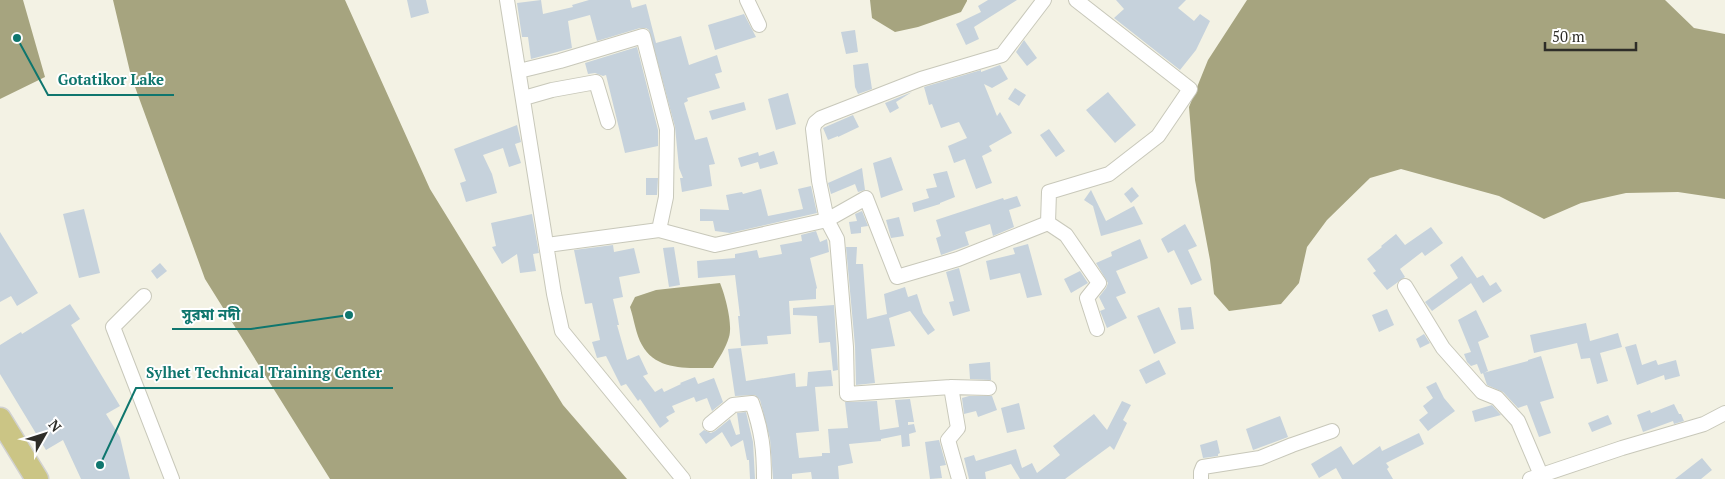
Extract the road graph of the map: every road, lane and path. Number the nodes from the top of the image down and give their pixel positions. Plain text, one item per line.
1 (507, 0) edge
2 (747, 0) edge
3 (1044, 0) edge
4 (1076, 0) edge
5 (759, 25) dead end
6 (519, 71) junction
7 (524, 98) junction
8 (608, 122) dead end
9 (827, 220) junction
10 (1048, 223) junction
11 (659, 230) junction
12 (547, 245) junction
13 (1406, 286) dead end
14 (144, 296) dead end
15 (1097, 328) dead end
16 (952, 387) junction
17 (990, 388) dead end
18 (1725, 413) edge
19 (0, 419) edge
20 (710, 424) dead end
21 (1332, 431) dead end
22 (9, 448) edge
23 (1536, 477) edge
24 (23, 479) edge
25 (37, 479) edge
26 (172, 479) edge
27 (683, 479) edge
28 (764, 479) edge
29 (959, 479) edge
30 (1201, 479) edge

1 - 6 street
2 - 5 street
3 - 9 street
4 - 10 street
6 - 7 street
6 - 11 street
7 - 8 street
7 - 12 street
9 - 10 street
9 - 11 street
9 - 16 street
10 - 15 street
11 - 12 street
12 - 27 street
13 - 23 street
14 - 26 street
16 - 17 street
16 - 29 street
18 - 23 street
19 - 22 main road
20 - 28 street
21 - 30 street
22 - 24 main road
22 - 25 main road

